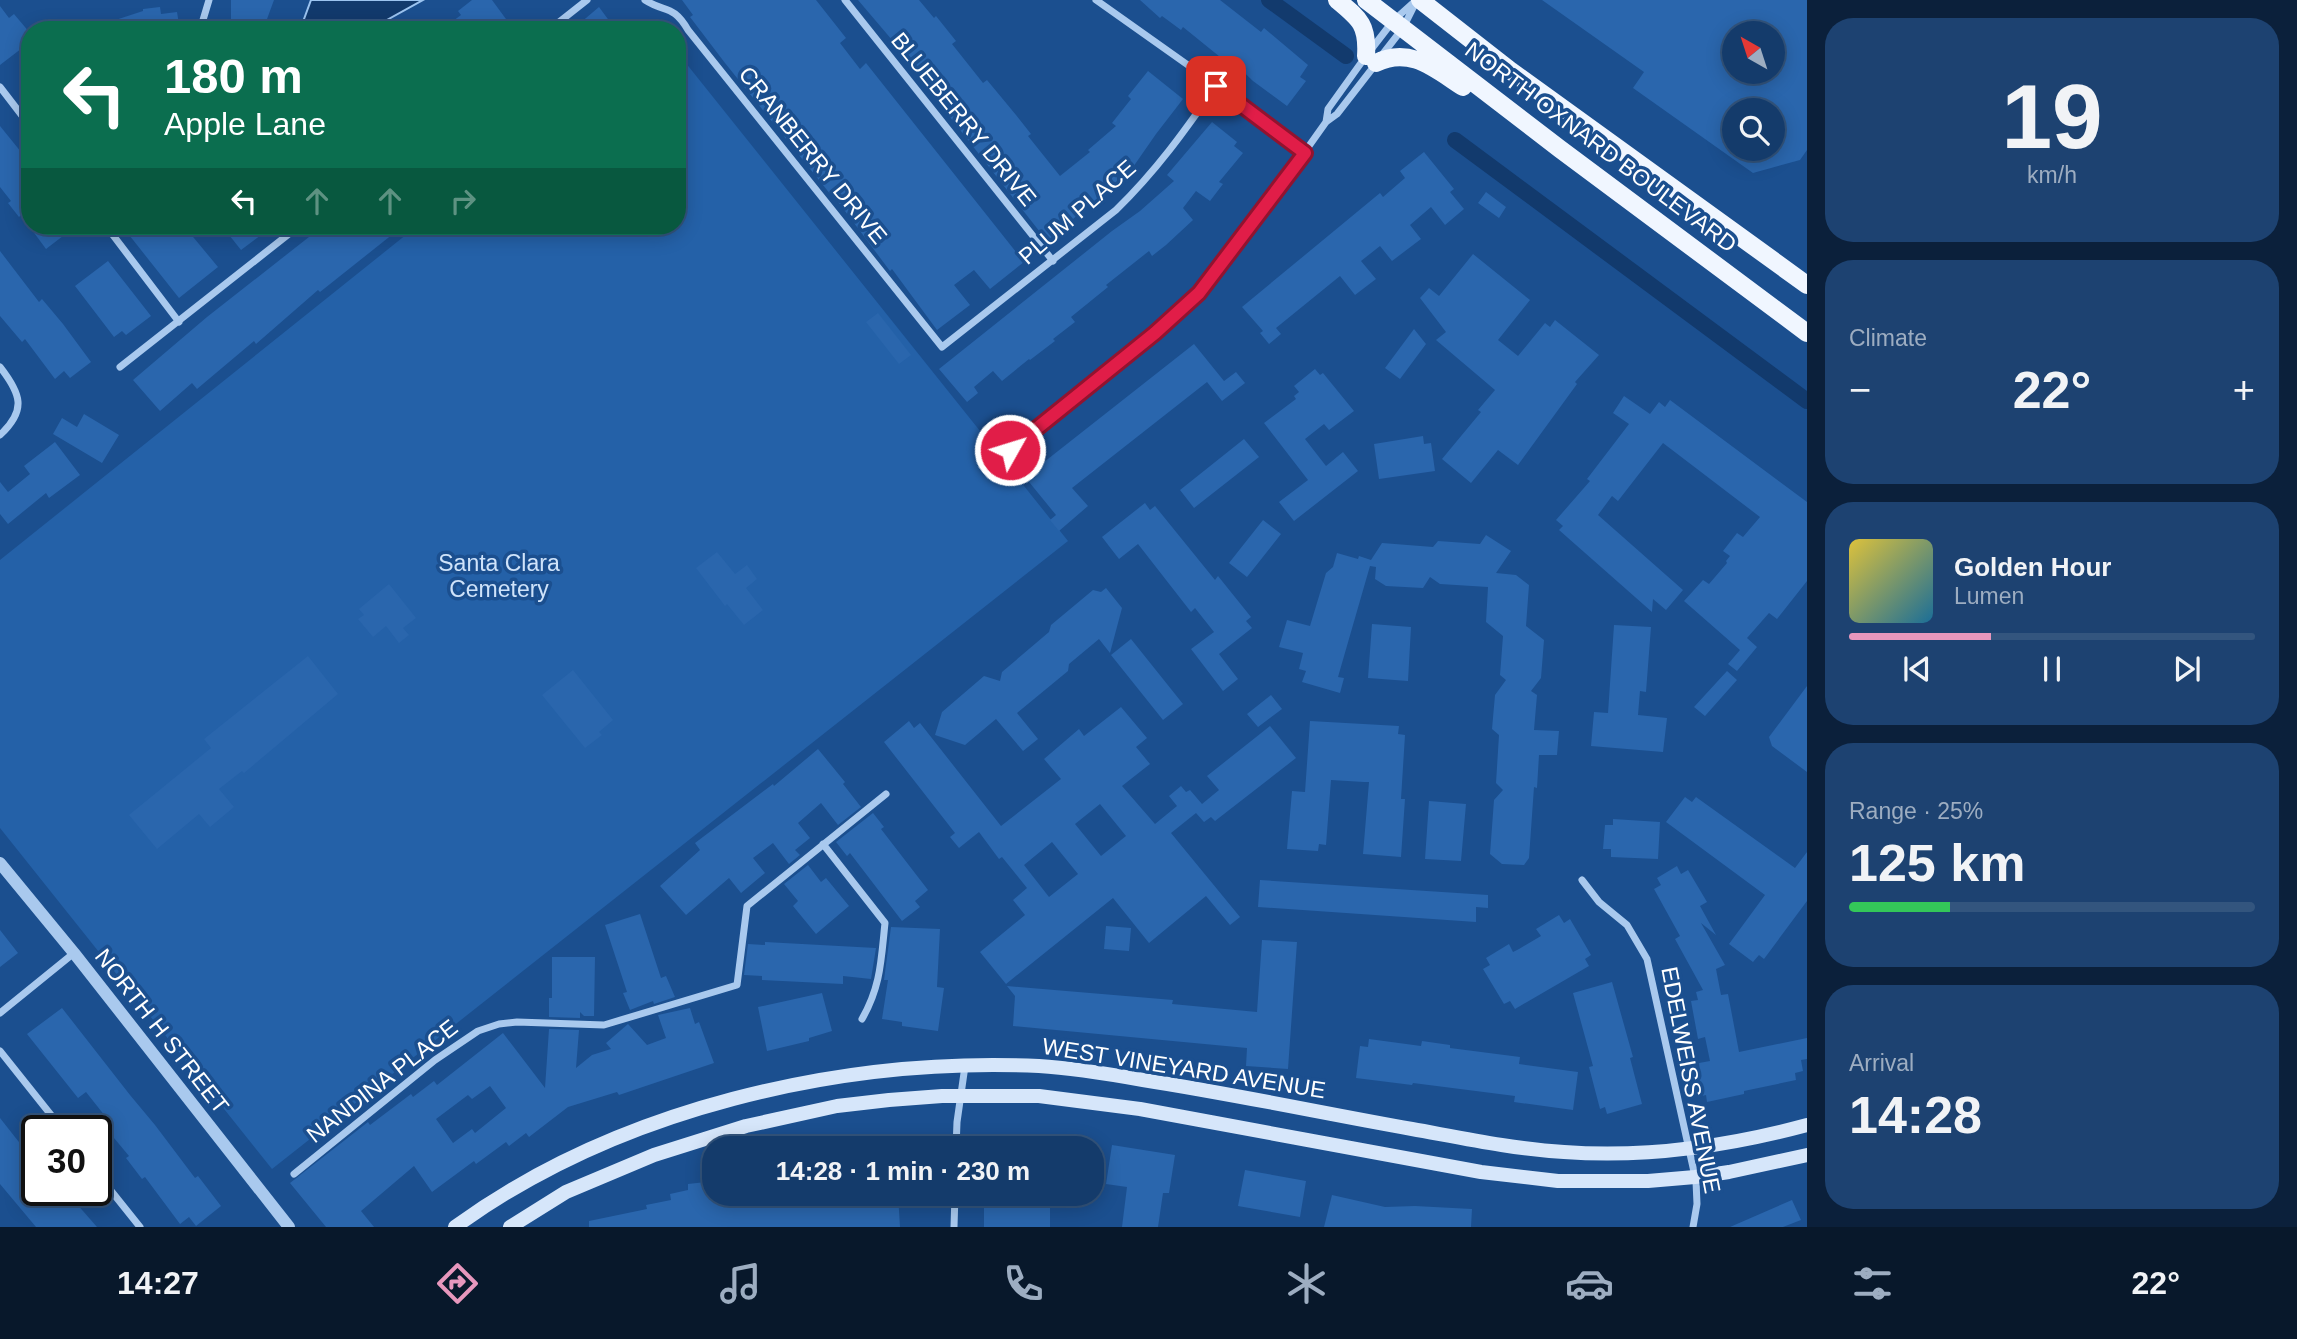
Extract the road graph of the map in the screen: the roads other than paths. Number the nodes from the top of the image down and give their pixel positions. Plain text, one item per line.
1 (209, 0) edge
2 (587, 0) edge
3 (645, 0) edge
4 (845, 0) edge
5 (1096, 0) edge
6 (1337, 0) edge
7 (1366, 0) edge
8 (1417, 0) edge
9 (203, 21) edge
10 (560, 21) edge
11 (683, 21) edge
12 (1398, 24) junction
13 (686, 26) edge
14 (1371, 60) junction
15 (1216, 86) junction
16 (0, 87) edge
17 (21, 114) edge
18 (1560, 149) junction
19 (1305, 153) junction
20 (113, 235) edge
21 (288, 235) edge
22 (1053, 261) junction
23 (1807, 285) edge
24 (178, 321) junction
25 (1807, 333) edge
26 (942, 347) joint
27 (0, 367) edge
28 (120, 367) dead end
29 (0, 435) edge
30 (1010, 450) dead end
31 (886, 794) dead end
32 (823, 844) junction
33 (0, 863) edge
34 (1582, 880) dead end
35 (74, 953) junction
36 (0, 1013) edge
37 (862, 1019) dead end
38 (0, 1051) edge
39 (965, 1066) junction
40 (961, 1096) junction
41 (51, 1115) edge
42 (1807, 1125) edge
43 (958, 1136) edge
44 (1688, 1147) junction
45 (1807, 1155) edge
46 (294, 1174) dead end
47 (1695, 1177) junction
48 (112, 1192) edge
49 (955, 1206) edge
50 (139, 1227) edge
51 (289, 1227) edge
52 (455, 1227) edge
53 (510, 1227) edge
54 (954, 1227) edge
55 (1693, 1227) edge

1 - 9 street
2 - 10 street
3 - 11 street, CRANBERRY DRIVE
4 - 22 street, BLUEBERRY DRIVE
5 - 15 street
6 - 14 main road
7 - 12 main road, NORTH OXNARD BOULEVARD
8 - 12 street
8 - 12 street
8 - 23 main road, NORTH OXNARD BOULEVARD
12 - 14 street
12 - 14 street
12 - 18 main road, NORTH OXNARD BOULEVARD
13 - 26 street, CRANBERRY DRIVE
14 - 18 main road
14 - 19 street
15 - 19 street
15 - 22 street, PLUM PLACE
16 - 17 street
18 - 25 main road, NORTH OXNARD BOULEVARD
19 - 30 street
20 - 24 street
21 - 24 street
22 - 26 street, PLUM PLACE
24 - 28 street
27 - 29 street
31 - 32 street, NANDINA PLACE
32 - 37 street
32 - 46 street, NANDINA PLACE
33 - 35 street, NORTH H STREET
34 - 44 street, EDELWEISS AVENUE
35 - 36 street
35 - 51 street, NORTH H STREET
38 - 41 street
39 - 40 street
39 - 44 main road, WEST VINEYARD AVENUE
39 - 52 main road, WEST VINEYARD AVENUE
40 - 43 street
40 - 47 main road, WEST VINEYARD AVENUE
40 - 53 main road, WEST VINEYARD AVENUE
42 - 44 main road, WEST VINEYARD AVENUE
44 - 47 street, EDELWEISS AVENUE
45 - 47 main road, WEST VINEYARD AVENUE
47 - 55 street, EDELWEISS AVENUE
48 - 50 street
49 - 54 street

